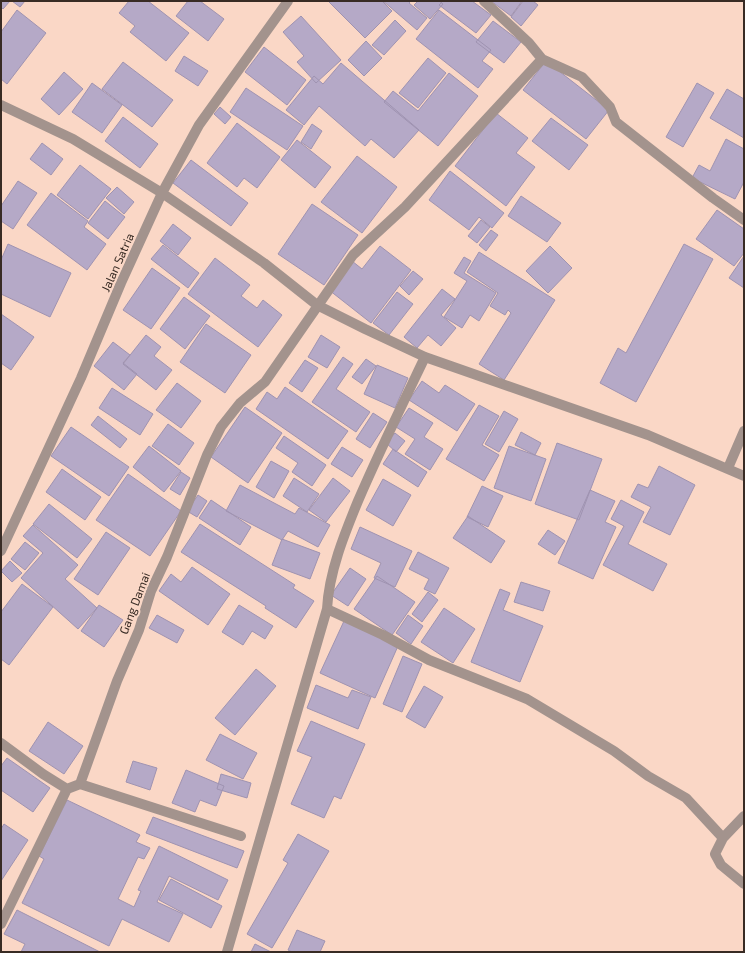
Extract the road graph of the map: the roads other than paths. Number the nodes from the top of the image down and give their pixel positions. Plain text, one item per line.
1 (288, 1) edge
2 (484, 1) edge
3 (542, 59) junction
4 (1, 105) edge
5 (162, 193) junction
6 (744, 220) edge
7 (317, 305) junction
8 (425, 357) junction
9 (744, 431) edge
10 (728, 468) junction
11 (744, 476) edge
12 (1, 551) edge
13 (327, 609) junction
14 (1, 743) edge
15 (80, 784) junction
16 (67, 789) junction
17 (744, 816) edge
18 (241, 836) dead end
19 (723, 838) junction
20 (744, 884) edge
21 (1, 924) edge
22 (227, 952) edge

1 - 5 street, Jalan Satria
2 - 3 street
3 - 6 street
3 - 7 street, Gang Damai
4 - 5 street
5 - 7 street
5 - 12 street, Jalan Satria
7 - 8 street
7 - 15 street, Gang Damai
8 - 10 street
8 - 13 street
9 - 10 street
10 - 11 street
13 - 19 street
13 - 22 street
14 - 16 street
15 - 16 street
15 - 18 street
16 - 21 street
17 - 19 street
19 - 20 street

